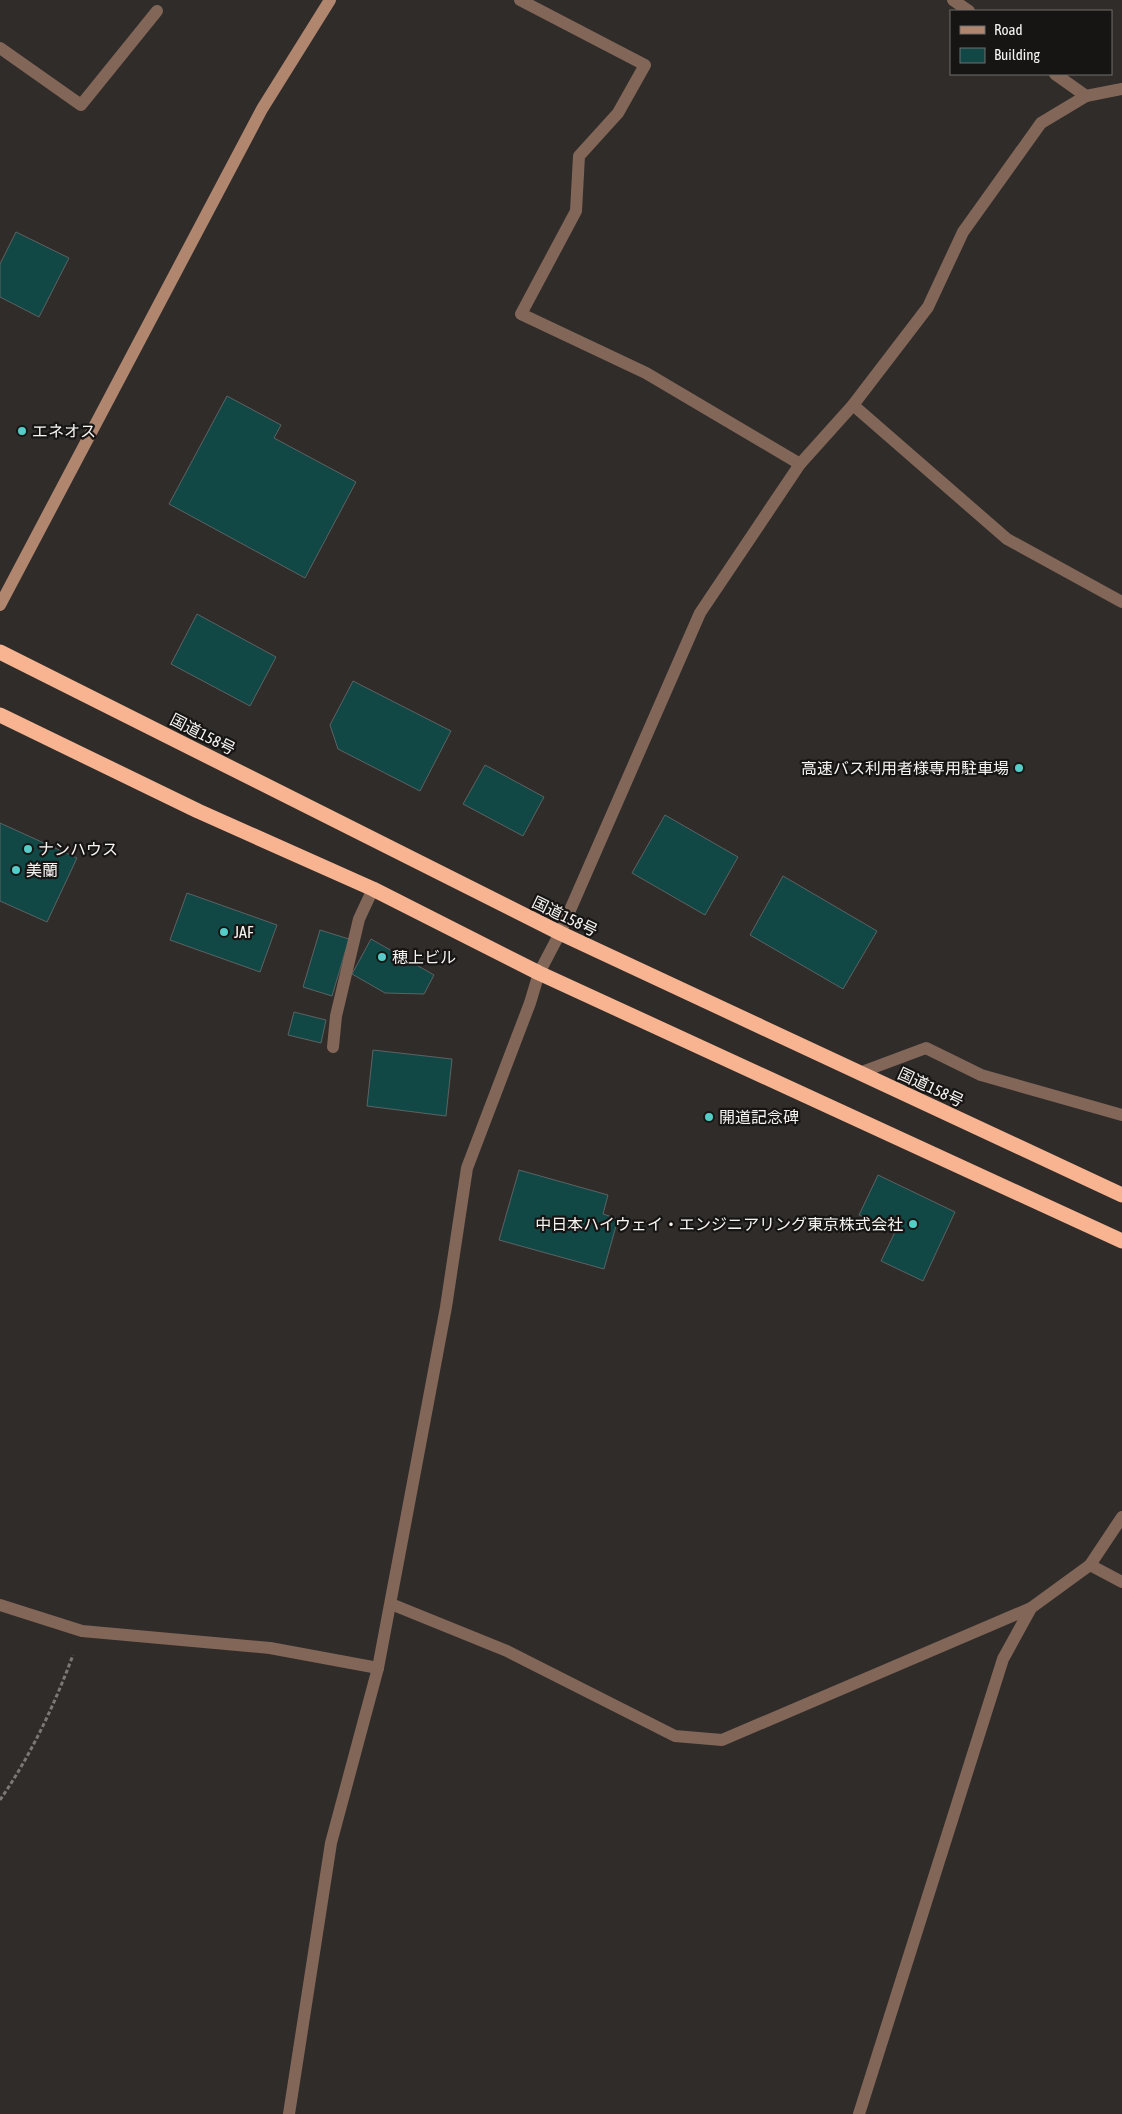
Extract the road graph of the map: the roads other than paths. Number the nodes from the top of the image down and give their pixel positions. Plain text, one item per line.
1 (330, 0) edge
2 (520, 0) edge
3 (953, 0) edge
4 (157, 10) dead end
5 (968, 10) edge
6 (0, 48) edge
7 (1056, 75) edge
8 (1122, 89) edge
9 (1086, 96) junction
10 (853, 405) junction
11 (800, 464) junction
12 (1122, 602) edge
13 (0, 605) edge
14 (0, 652) edge
15 (0, 715) edge
16 (373, 890) junction
17 (560, 933) junction
18 (539, 973) junction
19 (333, 1047) dead end
20 (859, 1073) junction
21 (1122, 1115) edge
22 (1122, 1195) edge
23 (1122, 1241) edge
24 (1122, 1518) edge
25 (1090, 1565) junction
26 (1122, 1582) edge
27 (391, 1604) junction
28 (0, 1605) edge
29 (1031, 1608) junction
30 (378, 1668) junction
31 (289, 2114) edge
32 (859, 2114) edge

1 - 13 street
2 - 11 street
3 - 5 street
4 - 6 street
7 - 9 street
8 - 9 street
9 - 10 street
10 - 11 street
10 - 12 street
11 - 17 street
14 - 17 highway, 国道158号
15 - 16 highway
16 - 18 highway
16 - 19 street
17 - 18 street
17 - 20 highway, 国道158号
18 - 23 highway
18 - 27 street
20 - 21 street
20 - 22 highway, 国道158号
24 - 25 street
25 - 26 street
25 - 29 street
27 - 29 street
27 - 30 street
28 - 30 street
29 - 32 street
30 - 31 street

